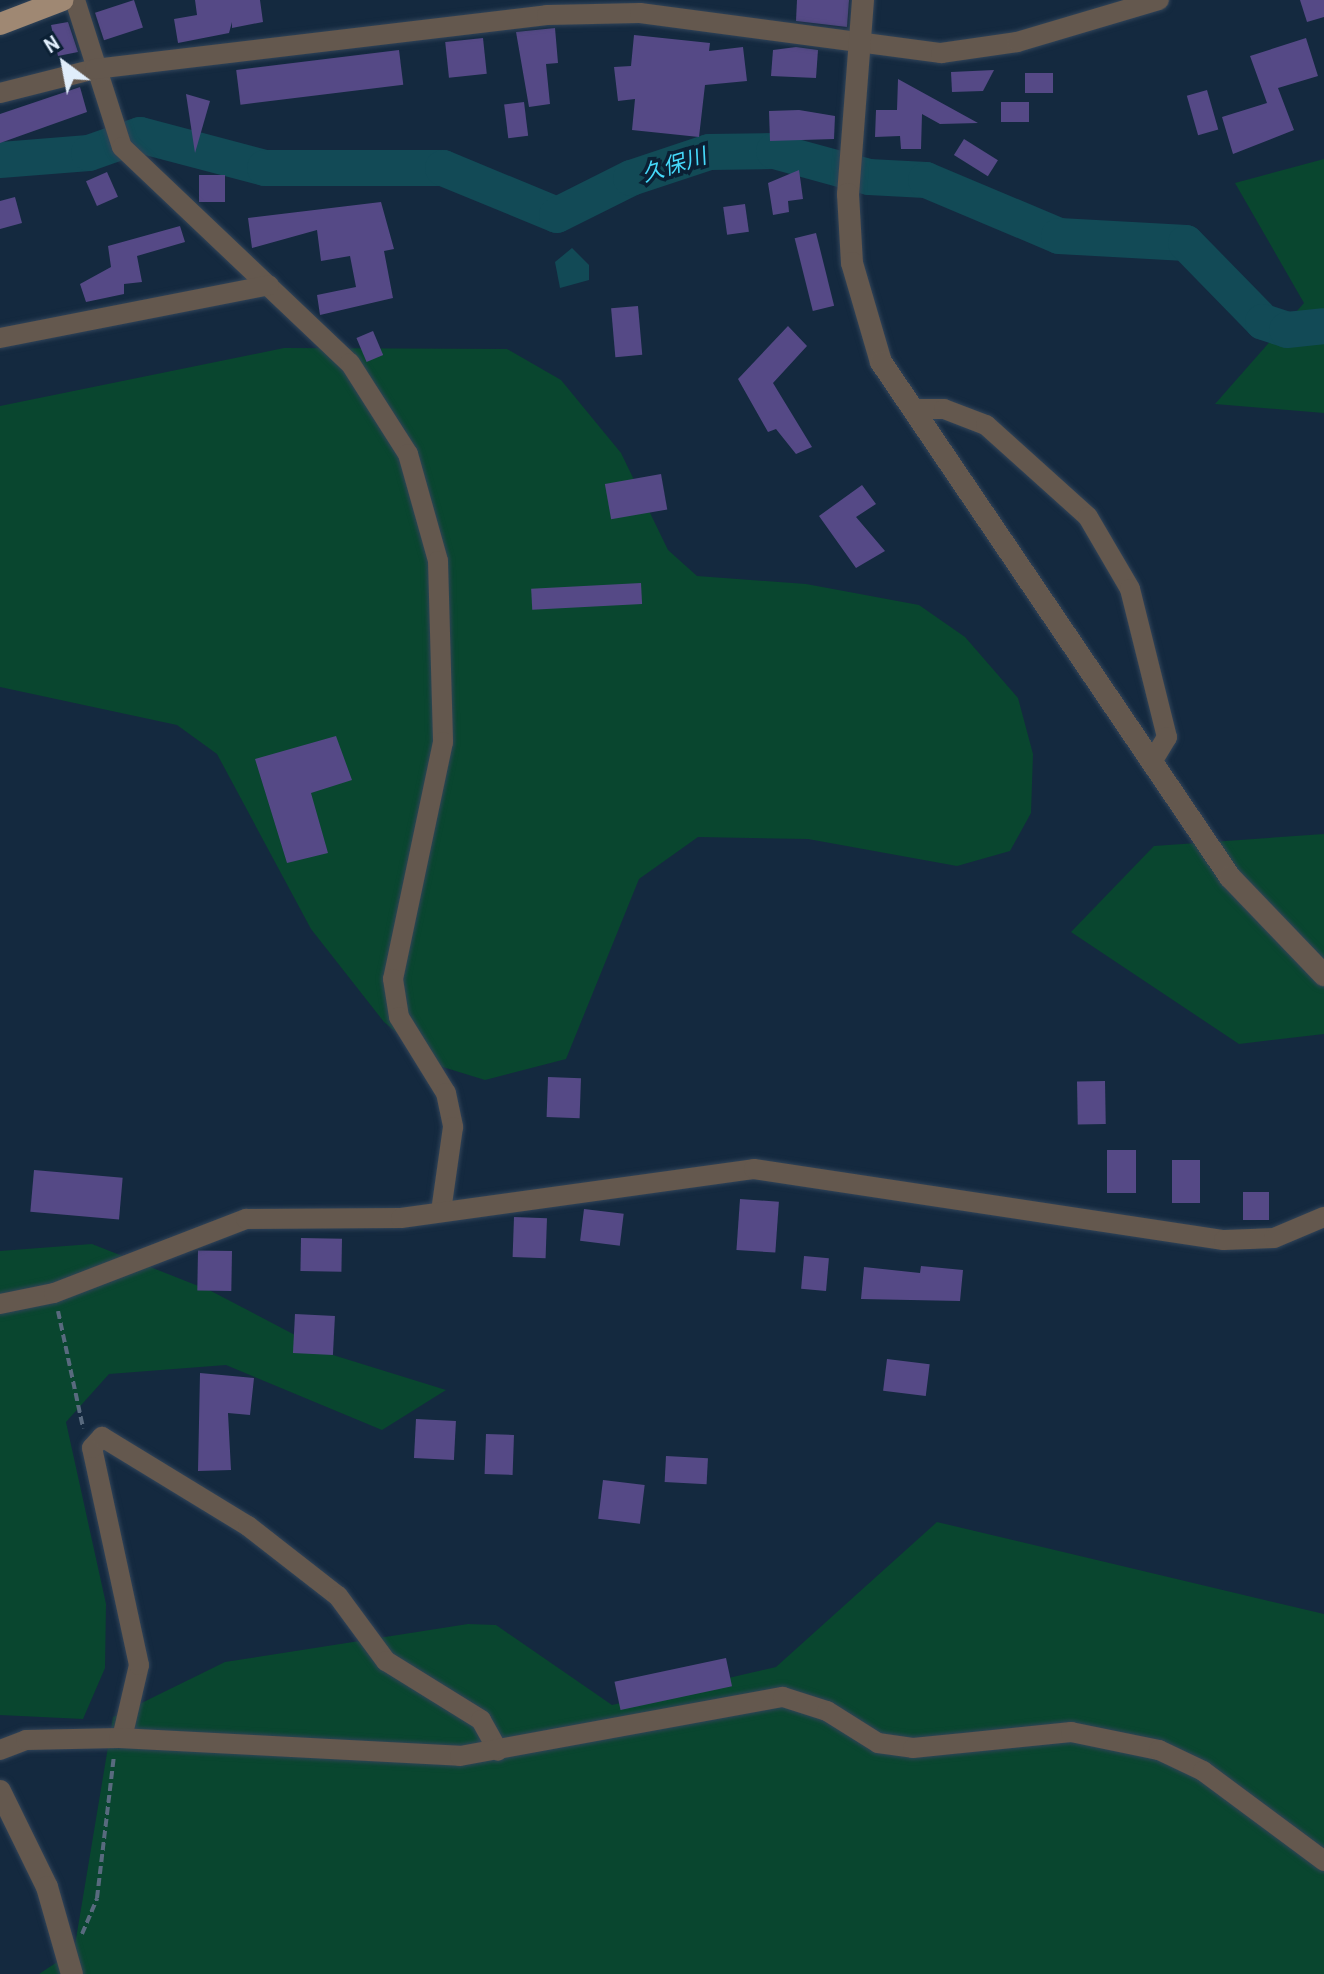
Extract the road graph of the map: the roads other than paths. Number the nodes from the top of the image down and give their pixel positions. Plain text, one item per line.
1 (63, 0) edge
2 (75, 0) edge
3 (863, 0) edge
4 (1159, 0) edge
5 (0, 24) edge
6 (860, 46) junction
7 (95, 69) junction
8 (0, 93) edge
9 (269, 285) junction
10 (0, 338) edge
11 (914, 409) junction
12 (1152, 762) junction
13 (1324, 975) edge
14 (441, 1211) junction
15 (1324, 1217) edge
16 (0, 1304) edge
17 (120, 1738) junction
18 (0, 1750) edge
19 (498, 1751) junction
20 (0, 1791) edge
21 (1324, 1861) edge
22 (72, 1974) edge

1 - 5 main road
2 - 7 street
3 - 6 street
4 - 6 street
6 - 7 street
6 - 11 street
7 - 8 street
7 - 9 street
9 - 10 street
9 - 14 street
11 - 12 street
11 - 12 street
12 - 13 street
14 - 15 street
14 - 16 street
17 - 18 street
17 - 19 street
17 - 19 street
19 - 21 street
20 - 22 street

